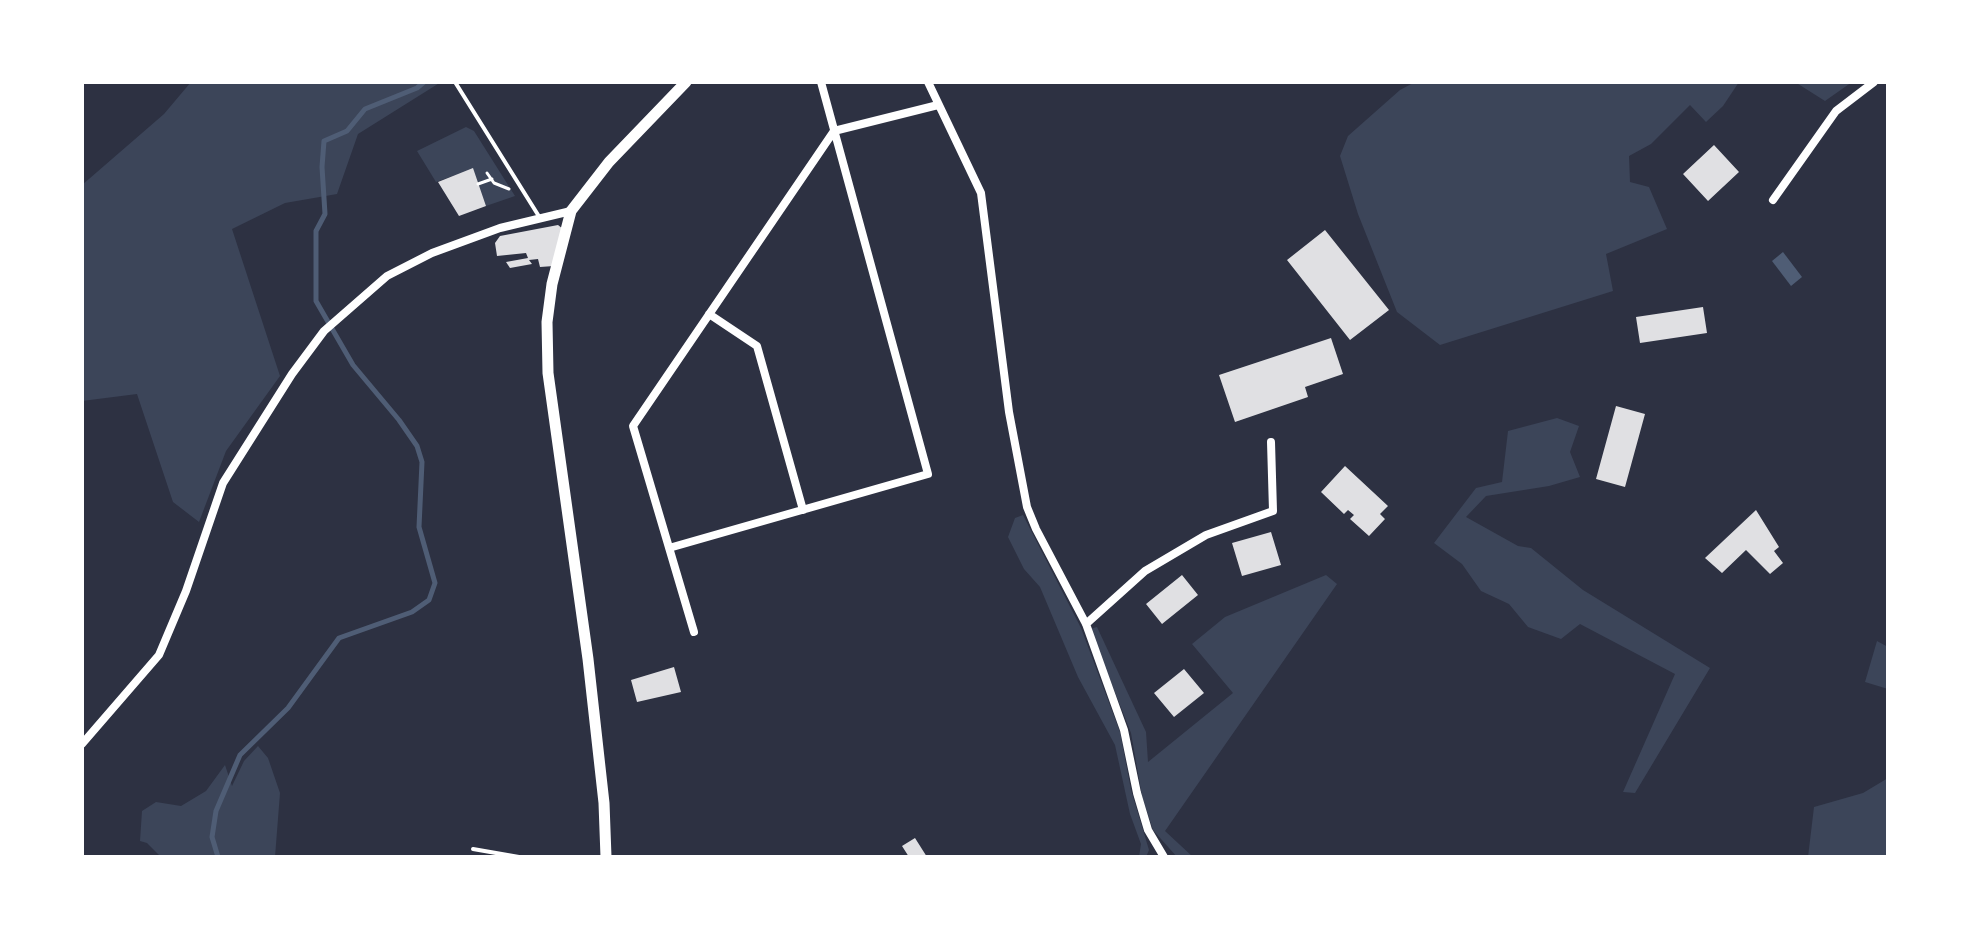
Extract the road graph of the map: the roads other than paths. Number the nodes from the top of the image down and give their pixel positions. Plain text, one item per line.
1 (455, 82) edge
2 (686, 82) edge
3 (821, 82) edge
4 (928, 82) edge
5 (1874, 82) edge
6 (938, 105) junction
7 (834, 131) junction
8 (1773, 200) dead end
9 (571, 211) junction
10 (540, 218) junction
11 (709, 314) junction
12 (1271, 442) dead end
13 (803, 510) junction
14 (669, 548) junction
15 (1086, 624) junction
16 (694, 632) dead end
17 (82, 744) edge
18 (473, 849) dead end
19 (519, 857) edge
20 (606, 857) edge
21 (1164, 857) edge

1 - 10 lane
2 - 9 street
3 - 7 street
4 - 6 street
5 - 8 street
6 - 7 street
6 - 15 street
7 - 11 street
7 - 13 street
9 - 10 street
9 - 20 street
10 - 17 street
11 - 13 street
11 - 14 street
12 - 15 street
13 - 14 street
14 - 16 street
15 - 21 street
18 - 19 lane

